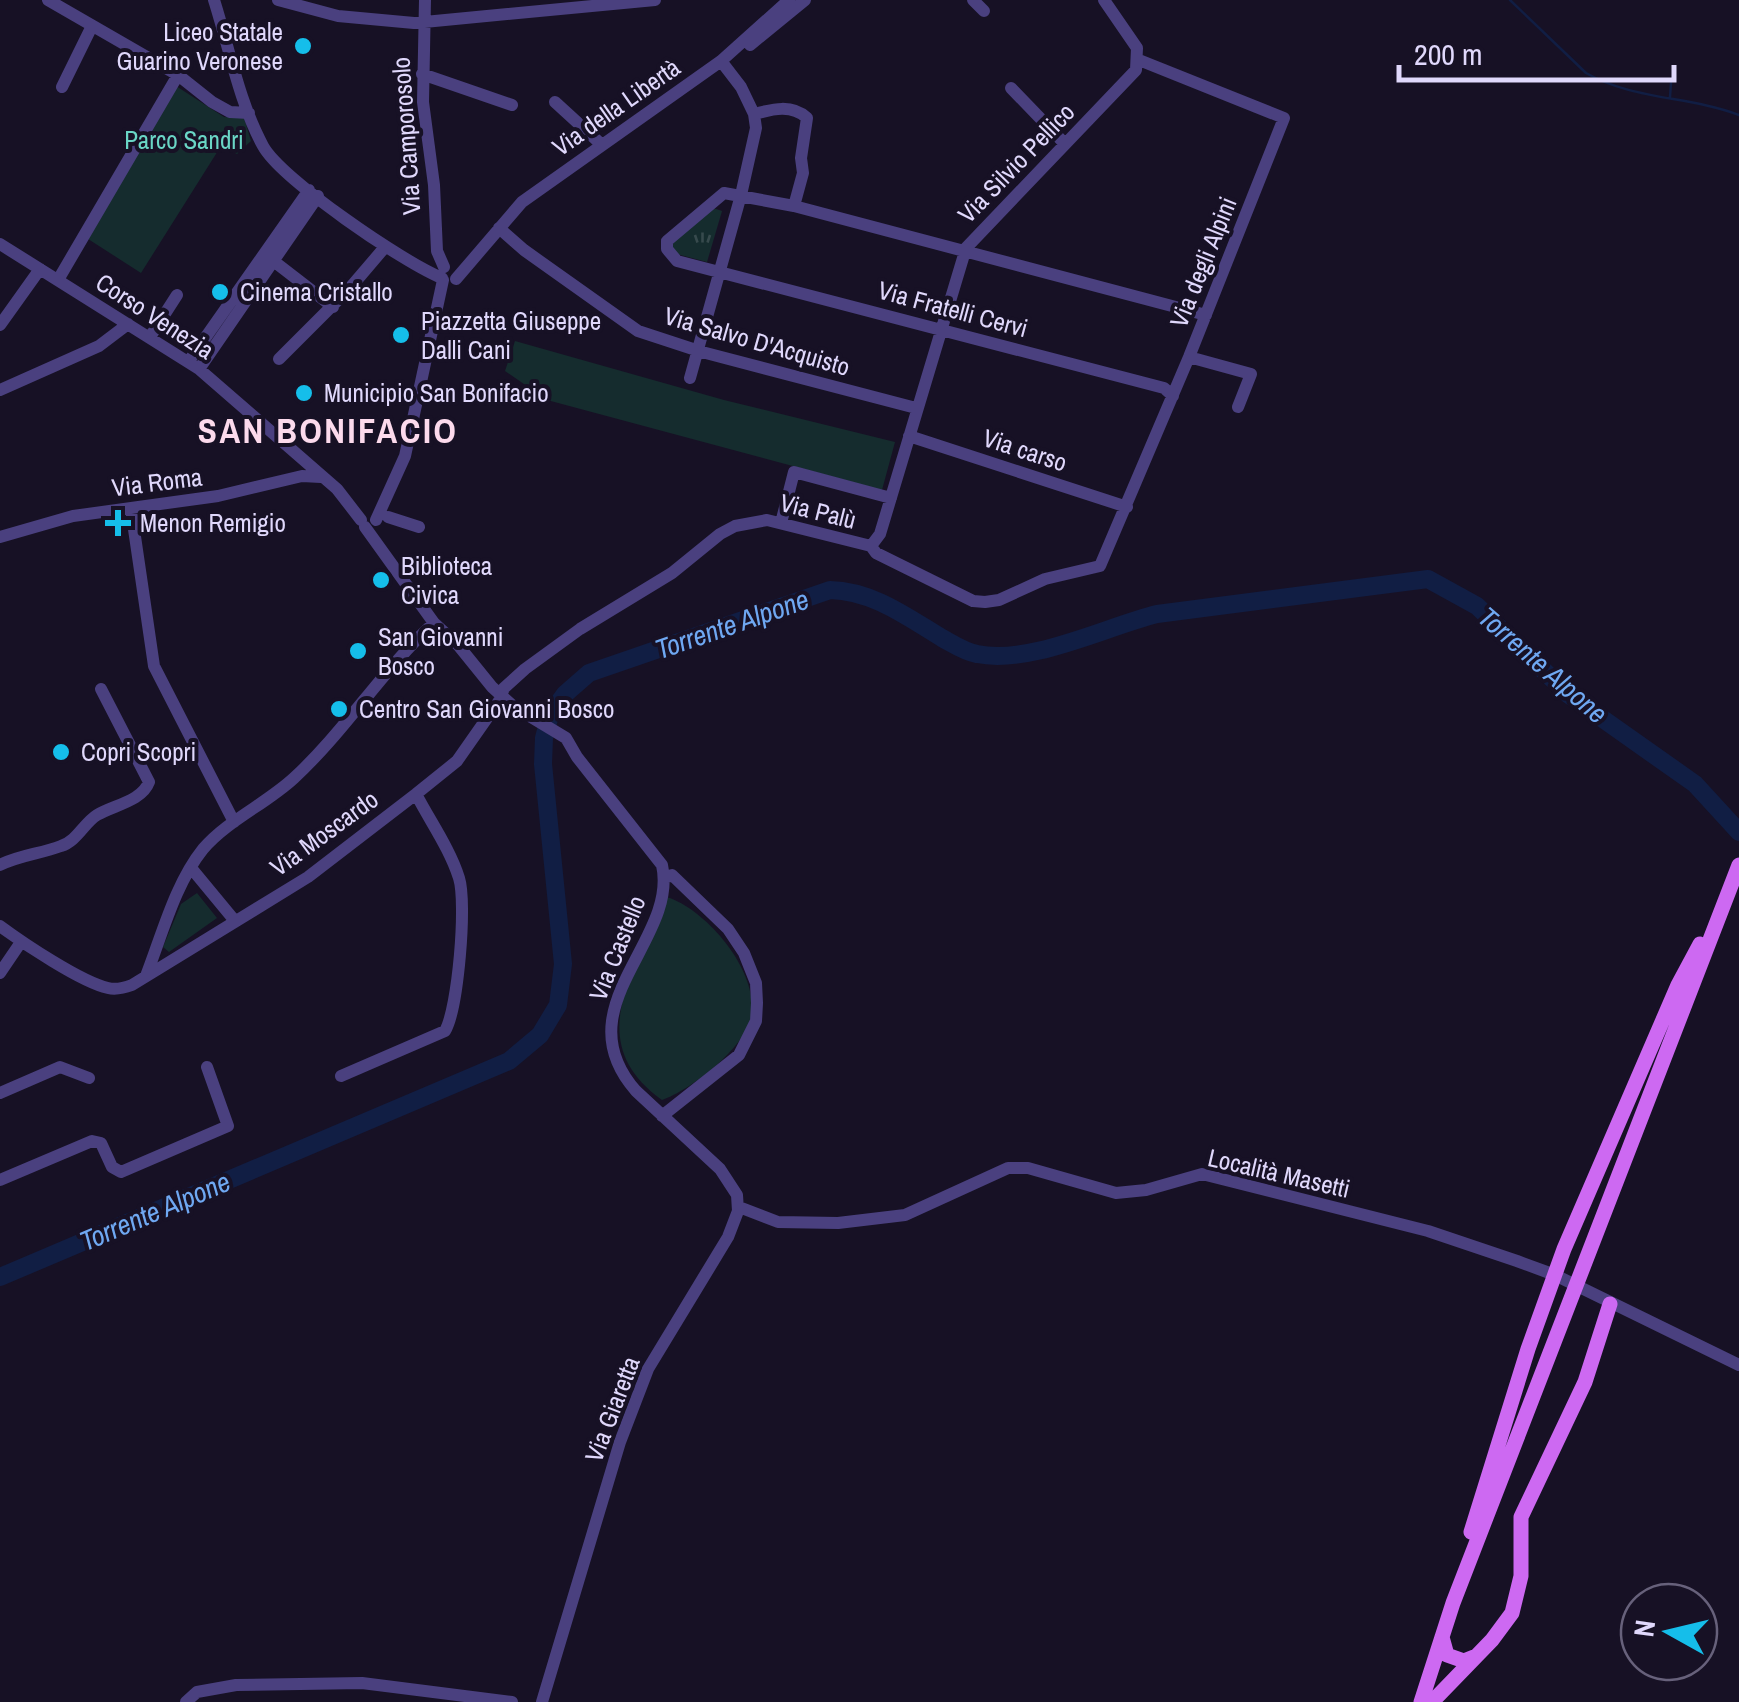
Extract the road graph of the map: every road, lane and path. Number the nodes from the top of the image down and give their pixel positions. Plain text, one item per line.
1 (48, 0) edge
2 (214, 0) edge
3 (278, 0) edge
4 (424, 0) edge
5 (655, 0) edge
6 (805, 0) edge
7 (974, 0) edge
8 (1104, 0) edge
9 (578, 3) edge
10 (780, 7) edge
11 (984, 11) dead end
12 (423, 21) junction
13 (92, 26) junction
14 (1138, 60) junction
15 (723, 64) junction
16 (422, 74) junction
17 (178, 76) junction
18 (62, 87) dead end
19 (1010, 88) dead end
20 (555, 102) dead end
21 (512, 105) dead end
22 (250, 113) junction
23 (754, 114) junction
24 (1066, 144) junction
25 (602, 145) junction
26 (314, 193) junction
27 (741, 195) junction
28 (794, 206) junction
29 (499, 228) junction
30 (0, 244) edge
31 (385, 247) junction
32 (964, 253) junction
33 (270, 258) junction
34 (40, 269) junction
35 (718, 272) junction
36 (447, 276) junction
37 (58, 280) junction
38 (177, 295) dead end
39 (332, 306) junction
40 (1206, 316) junction
41 (128, 324) junction
42 (0, 325) edge
43 (940, 328) junction
44 (150, 337) junction
45 (698, 350) junction
46 (1190, 357) junction
47 (279, 358) dead end
48 (194, 365) junction
49 (690, 378) dead end
50 (0, 390) edge
51 (1173, 396) junction
52 (916, 408) junction
53 (1238, 408) dead end
54 (908, 436) junction
55 (321, 477) junction
56 (890, 498) junction
57 (1126, 507) junction
58 (131, 510) junction
59 (372, 519) junction
60 (781, 523) junction
61 (419, 527) dead end
62 (0, 537) edge
63 (871, 546) junction
64 (1100, 566) joint
65 (434, 623) junction
66 (101, 689) dead end
67 (501, 696) junction
68 (416, 794) junction
69 (234, 822) junction
70 (0, 864) edge
71 (1739, 865) edge
72 (192, 869) junction
73 (665, 878) junction
74 (1730, 888) junction
75 (235, 921) junction
76 (0, 926) edge
77 (21, 942) junction
78 (0, 973) edge
79 (146, 976) junction
80 (207, 1067) dead end
81 (341, 1076) dead end
82 (88, 1078) dead end
83 (0, 1093) edge
84 (662, 1116) junction
85 (0, 1180) edge
86 (739, 1207) junction
87 (1556, 1275) junction
88 (1610, 1304) junction
89 (1739, 1365) edge
90 (1453, 1603) junction
91 (1442, 1637) junction
92 (1474, 1657) junction
93 (1426, 1697) edge
94 (186, 1702) edge
95 (512, 1702) edge
96 (542, 1702) edge

1 - 13 street
2 - 22 street
3 - 12 street
4 - 12 street, Via Camporosolo
5 - 9 street
6 - 10 street
7 - 11 street
8 - 14 street
9 - 12 street
10 - 15 street
10 - 15 street, Via della Libertà
12 - 16 street, Via Camporosolo
13 - 17 street
13 - 18 street
14 - 24 street, Via Silvio Pellico
14 - 40 street, Via degli Alpini
15 - 23 street
15 - 25 street, Via della Libertà
16 - 21 street
16 - 36 street, Via Camporosolo
17 - 22 street
17 - 37 street
19 - 24 street
20 - 25 street
22 - 26 street
23 - 27 street
23 - 28 street
24 - 32 street, Via Silvio Pellico
25 - 29 street, Via della Libertà
26 - 31 street
26 - 33 street
27 - 28 street
27 - 35 street
27 - 35 street, Via Fratelli Cervi
28 - 32 street
29 - 36 street, Via della Libertà
29 - 45 street, Via Salvo D'Acquisto
30 - 34 street, Corso Venezia
31 - 36 street
31 - 39 street
32 - 40 street
32 - 43 street, Via Silvio Pellico
33 - 39 street
33 - 48 street
34 - 37 street, Corso Venezia
34 - 42 street
35 - 43 street, Via Fratelli Cervi
35 - 45 street
36 - 59 street, Via Camporosolo
37 - 41 street, Corso Venezia
38 - 44 street
39 - 47 street
40 - 46 street, Via degli Alpini
41 - 44 street, Corso Venezia
41 - 50 street
43 - 51 street, Via Fratelli Cervi
43 - 52 street, Via Silvio Pellico
44 - 48 street, Corso Venezia
45 - 49 street
45 - 52 street, Via Salvo D'Acquisto
46 - 51 street, Via degli Alpini
46 - 53 street
48 - 55 street, Corso Venezia
51 - 57 street, Via degli Alpini
52 - 54 street, Via Silvio Pellico
54 - 56 street, Via Silvio Pellico
54 - 57 street, Via carso
55 - 58 street, Via Roma
55 - 59 street, Corso Venezia
56 - 60 street
56 - 63 street, Via Silvio Pellico
57 - 64 street, Via degli Alpini
58 - 62 street, Via Roma
58 - 69 street
59 - 61 street
59 - 65 street, Via Castello
60 - 63 street, Via Palù
60 - 67 street, Via Palù
63 - 64 street, Via Palù
65 - 67 street, Via Castello
65 - 69 street
66 - 70 street
67 - 68 street, Via Moscardo
67 - 73 street, Via Castello
68 - 75 street, Via Moscardo
68 - 81 street
69 - 72 street
71 - 74 main road
72 - 75 street
72 - 79 street
73 - 84 street, Via Castello
73 - 84 street, Via Castello
74 - 87 main road
74 - 90 main road
75 - 79 street, Via Moscardo
76 - 77 street
77 - 78 street
77 - 79 street
80 - 85 street
82 - 83 street
84 - 86 street
86 - 87 street, Località Masetti
86 - 96 street, Via Giaretta
87 - 88 street, Località Masetti
87 - 90 main road
88 - 89 street, Località Masetti
88 - 92 main road
90 - 91 main road
91 - 92 main road
91 - 93 main road
92 - 93 main road
94 - 95 street

